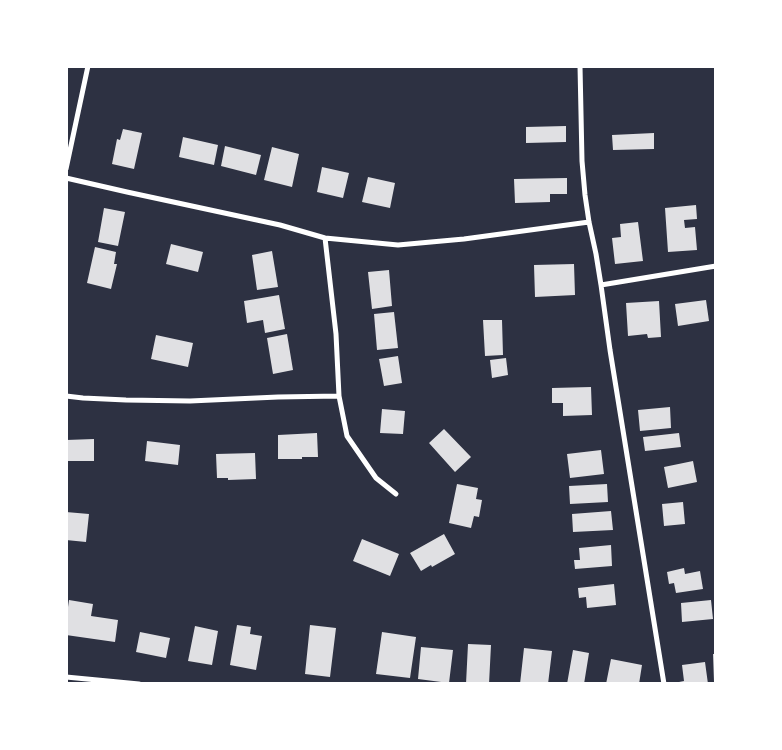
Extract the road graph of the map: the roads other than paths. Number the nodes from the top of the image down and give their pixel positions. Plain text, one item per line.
1 (88, 66) edge
2 (580, 66) edge
3 (66, 169) edge
4 (66, 178) edge
5 (589, 222) junction
6 (325, 238) junction
7 (716, 266) edge
8 (601, 285) junction
9 (66, 396) edge
10 (339, 396) junction
11 (396, 494) dead end
12 (66, 677) edge
13 (139, 684) edge
14 (664, 684) edge

1 - 3 street
2 - 5 street
4 - 6 street
5 - 6 street
5 - 8 street
6 - 10 street
7 - 8 street
8 - 14 street
9 - 10 street
10 - 11 street
12 - 13 street

